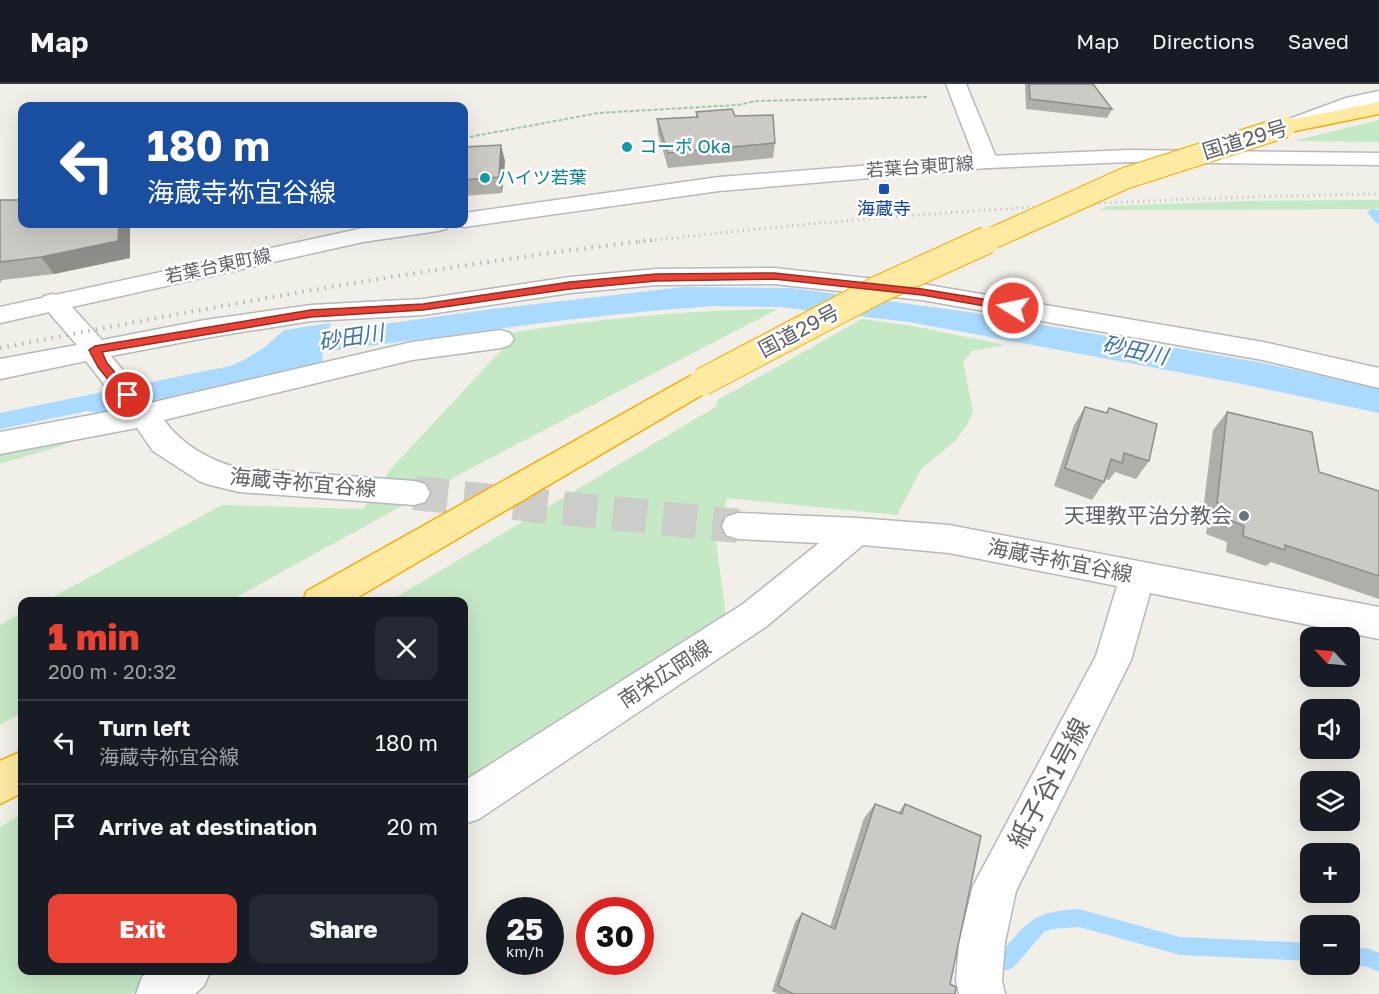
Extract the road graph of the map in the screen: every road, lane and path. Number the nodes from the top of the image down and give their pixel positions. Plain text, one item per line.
1 (956, 84) edge
2 (934, 96) dead end
3 (1379, 97) edge
4 (1379, 108) edge
5 (1284, 127) junction
6 (468, 137) edge
7 (1379, 159) edge
8 (987, 162) junction
9 (468, 219) edge
10 (411, 228) edge
11 (53, 302) junction
12 (0, 315) edge
13 (501, 339) dead end
14 (99, 357) junction
15 (0, 369) edge
16 (1379, 378) edge
17 (142, 413) junction
18 (0, 443) edge
19 (414, 493) tunnel mouth
20 (738, 526) tunnel mouth
21 (857, 531) junction
22 (1137, 576) junction
23 (328, 597) edge
24 (1379, 622) edge
25 (18, 773) edge
26 (0, 784) edge
27 (468, 801) edge
28 (182, 975) edge
29 (159, 994) edge
30 (982, 994) edge

1 - 8 street
2 - 6 path
3 - 5 street
4 - 5 highway, 国道29号
5 - 23 highway, 国道29号, bridge
7 - 8 street, 若葉台東町線
8 - 9 street, 若葉台東町線
10 - 11 street, 若葉台東町線
11 - 12 street, 若葉台東町線
11 - 14 street, 海蔵寺祢宜谷線
13 - 17 street
14 - 15 street
14 - 16 street
14 - 17 street, 海蔵寺祢宜谷線
17 - 18 street
17 - 19 street, 海蔵寺祢宜谷線
20 - 21 street, 海蔵寺祢宜谷線
21 - 22 street, 海蔵寺祢宜谷線
21 - 27 street, 南栄広岡線
22 - 24 street, 海蔵寺祢宜谷線
22 - 30 street, 紙子谷1号線
25 - 26 highway
28 - 29 street

